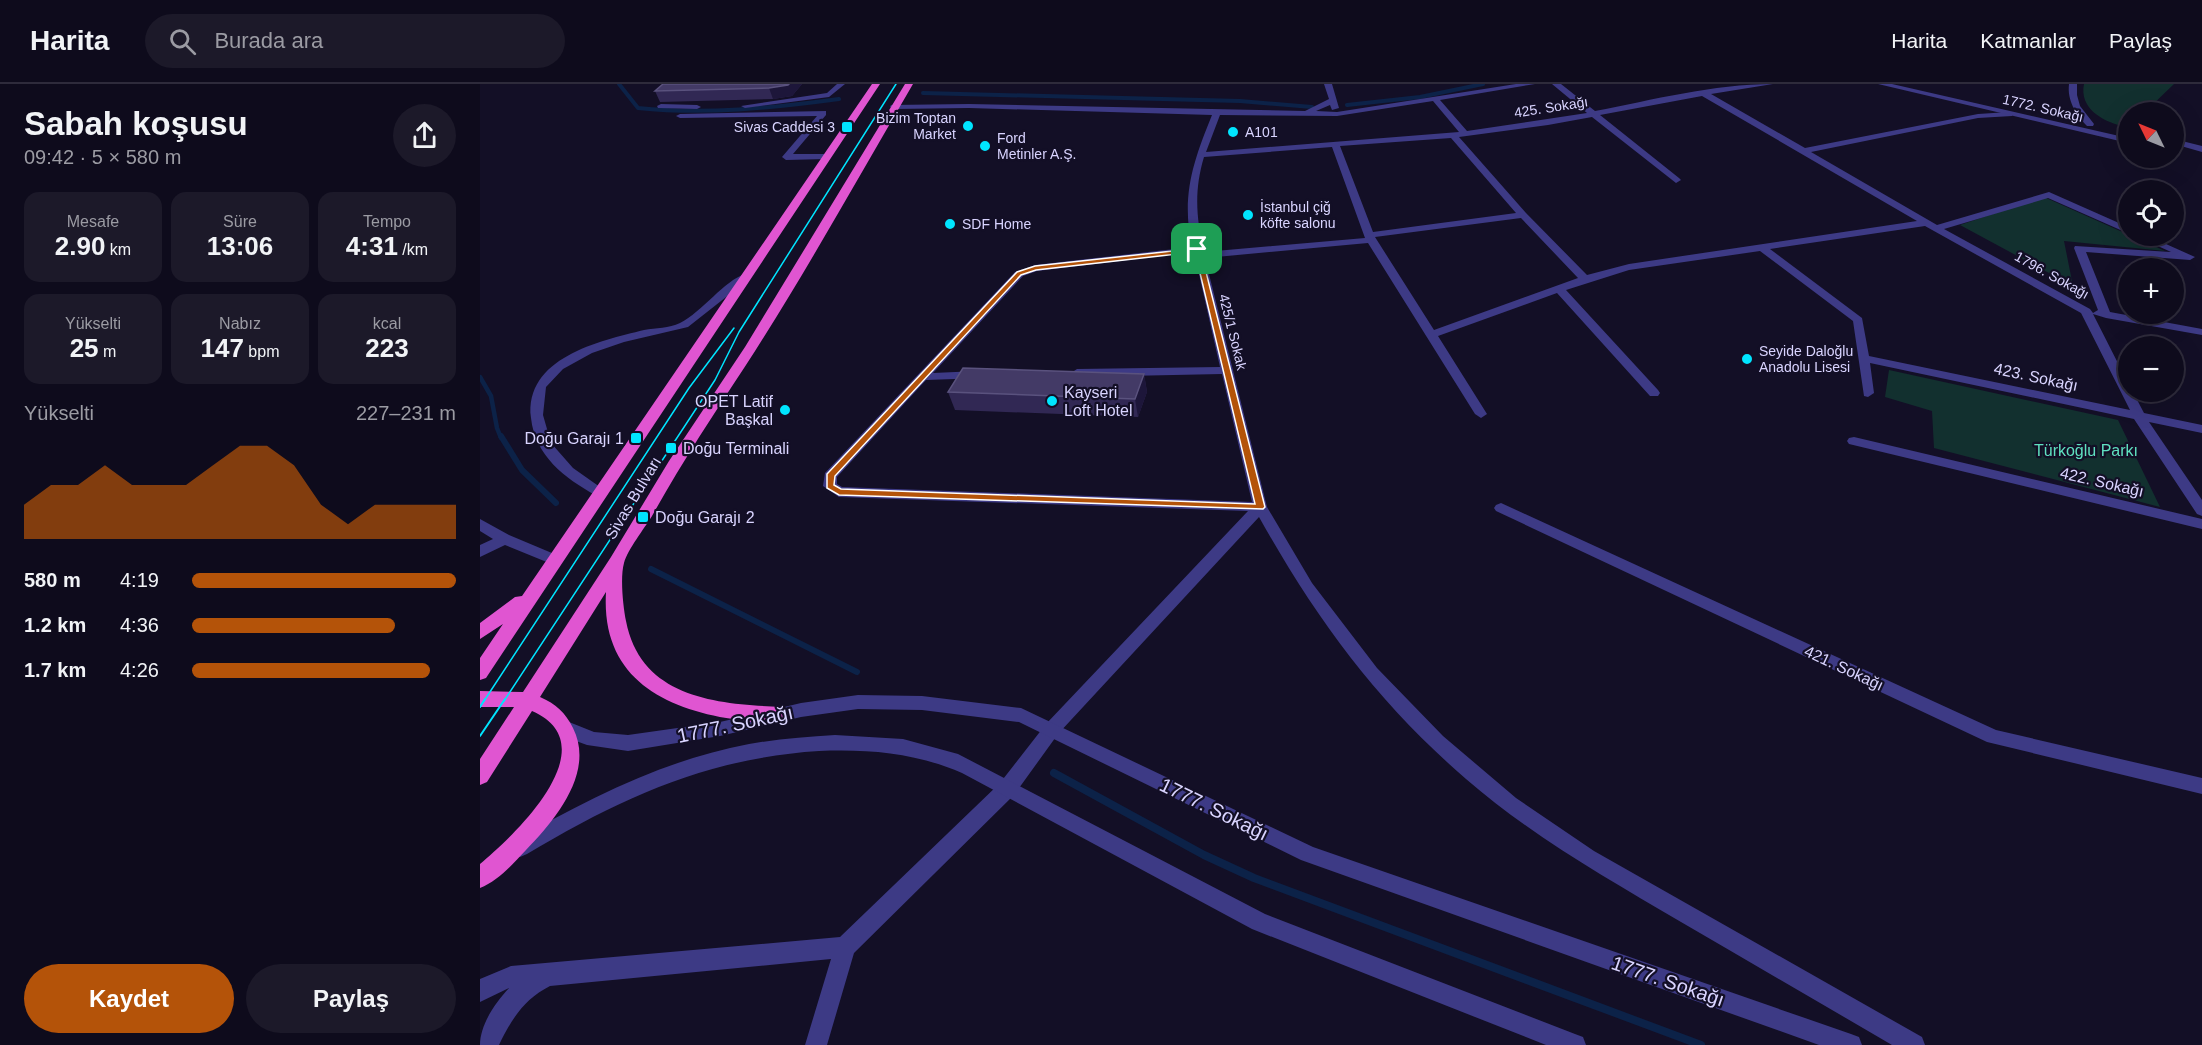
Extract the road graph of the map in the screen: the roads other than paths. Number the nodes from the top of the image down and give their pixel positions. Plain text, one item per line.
1 (841, 84) edge
2 (876, 84) edge
3 (909, 84) edge
4 (1328, 84) edge
5 (1531, 84) edge
6 (1556, 84) edge
7 (1768, 84) edge
8 (1882, 84) edge
9 (1916, 84) edge
10 (2073, 84) edge
11 (1703, 93) junction
12 (1333, 100) junction
13 (1436, 100) junction
14 (1954, 102) junction
15 (661, 105) edge
16 (894, 107) junction
17 (1217, 113) junction
18 (1301, 114) junction
19 (1337, 114) junction
20 (1593, 114) junction
21 (2009, 114) junction
22 (680, 116) dead end
23 (1953, 120) junction
24 (2090, 124) junction
25 (2118, 130) edge
26 (1459, 134) junction
27 (2118, 139) edge
28 (1335, 144) junction
29 (2184, 144) edge
30 (2202, 149) edge
31 (1805, 151) junction
32 (2184, 153) edge
33 (1200, 154) junction
34 (827, 156) junction
35 (2202, 157) edge
36 (1676, 180) dead end
37 (1523, 215) junction
38 (1931, 226) junction
39 (2118, 226) edge
40 (1370, 237) junction
41 (2164, 246) edge
42 (1761, 247) junction
43 (1198, 252) junction
44 (745, 277) junction
45 (1586, 279) junction
46 (1560, 290) junction
47 (2086, 311) junction
48 (2106, 315) junction
49 (2202, 332) edge
50 (1431, 335) junction
51 (1863, 358) junction
52 (1227, 370) junction
53 (1062, 373) edge
54 (991, 375) edge
55 (921, 376) junction
56 (1654, 393) dead end
57 (1868, 393) dead end
58 (1481, 414) dead end
59 (2139, 416) junction
60 (2202, 429) edge
61 (1854, 441) dead end
62 (600, 492) junction
63 (1260, 507) junction
64 (1501, 508) dead end
65 (2202, 511) edge
66 (480, 524) edge
67 (2202, 524) edge
68 (504, 539) junction
69 (480, 552) edge
70 (554, 560) junction
71 (617, 561) junction
72 (529, 597) junction
73 (480, 632) edge
74 (480, 672) edge
75 (480, 699) edge
76 (527, 701) junction
77 (781, 715) junction
78 (564, 727) junction
79 (1052, 729) junction
80 (480, 776) edge
81 (2202, 786) edge
82 (1007, 789) junction
83 (505, 858) junction
84 (480, 878) edge
85 (845, 947) junction
86 (548, 975) junction
87 (480, 991) edge
88 (487, 1045) edge
89 (816, 1045) edge
90 (1575, 1045) edge
91 (1851, 1045) edge
92 (1914, 1045) edge

1 - 15 street
2 - 34 highway, Sivas Bulvarı
3 - 16 highway, Sivas Bulvarı
4 - 12 street
5 - 13 street
6 - 20 street
7 - 11 street, 425. Sokağı
8 - 14 street, 1772. Sokağı
9 - 24 street, 1772. Sokağı
10 - 24 street
11 - 20 street, 425. Sokağı
11 - 31 street, 1796. Sokağı
12 - 18 street
12 - 19 street
13 - 19 street
13 - 26 street
14 - 21 street, 1772. Sokağı
14 - 23 street
16 - 17 street
16 - 71 highway, Sivas Bulvarı
17 - 18 street
17 - 33 street, 425/1 Sokak
18 - 19 street
20 - 26 street, 425. Sokağı
20 - 36 street
21 - 23 street
21 - 27 street, 1772. Sokağı
22 - 34 street
23 - 31 street
24 - 25 street, 1772. Sokağı
26 - 28 street, 425. Sokağı
26 - 37 street
28 - 33 street, 425. Sokağı
28 - 40 street
29 - 30 street
31 - 38 street, 1796. Sokağı
32 - 35 street
33 - 43 street, 425/1 Sokak
34 - 44 highway, Sivas Bulvarı
37 - 40 street
37 - 45 street
38 - 39 street
38 - 42 street
38 - 47 street, 1796. Sokağı
40 - 43 street
40 - 50 street
41 - 48 street
42 - 45 street
42 - 51 street
43 - 52 street, 425/1 Sokak
43 - 55 street
44 - 62 highway, Sivas Bulvarı
44 - 62 street
45 - 46 street
46 - 50 street
46 - 56 street
47 - 48 street
47 - 59 street, 1796. Sokağı
48 - 49 street
50 - 58 street
51 - 57 street
51 - 59 street, 423. Sokağı
52 - 53 street
52 - 63 street, 425/1 Sokak
54 - 55 street
55 - 63 street
59 - 60 street, 423. Sokağı
59 - 65 street, 1796. Sokağı
61 - 67 street, 422. Sokağı
62 - 70 highway, Sivas Bulvarı
63 - 79 street
63 - 92 street, 425/1 Sokak
64 - 81 street, 421. Sokağı
66 - 68 street
68 - 69 street
68 - 70 street
70 - 72 highway, Sivas Bulvarı
71 - 76 highway, Sivas Bulvarı
71 - 77 highway
72 - 73 highway
72 - 74 highway, Sivas Bulvarı
75 - 76 highway
76 - 78 highway
76 - 80 highway, Sivas Bulvarı
77 - 78 street, 1777. Sokağı
77 - 79 street, 1777. Sokağı
78 - 83 highway
79 - 82 street
79 - 91 street, 1777. Sokağı
82 - 83 street, 1777. Sokağı
82 - 85 street
82 - 90 street, 1777. Sokağı
83 - 84 highway
85 - 86 street
85 - 89 street
86 - 87 street
86 - 88 street

